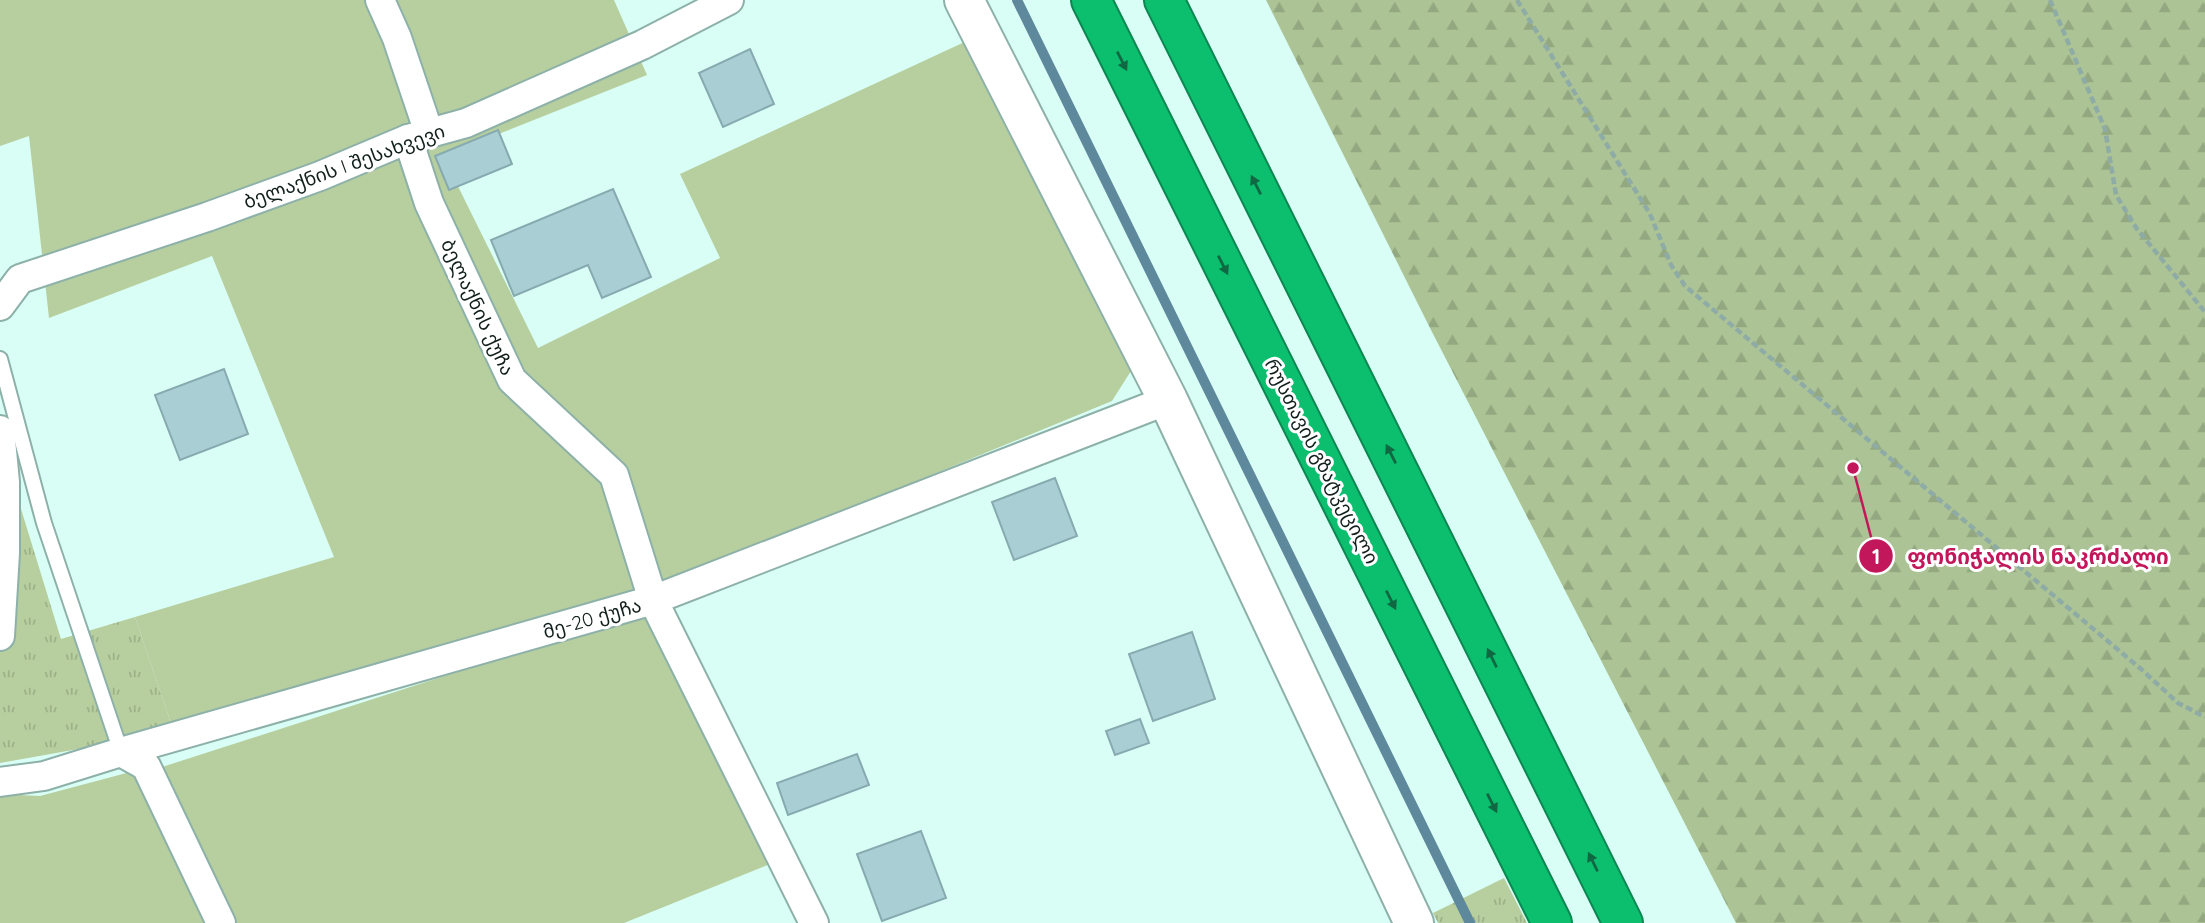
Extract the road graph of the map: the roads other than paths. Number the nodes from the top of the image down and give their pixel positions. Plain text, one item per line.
1 (380, 0) edge
2 (729, 0) edge
3 (964, 0) edge
4 (1091, 0) edge
5 (1164, 0) edge
6 (418, 136) junction
7 (0, 306) edge
8 (0, 359) edge
9 (1168, 400) junction
10 (0, 430) edge
11 (653, 600) junction
12 (0, 636) edge
13 (121, 752) junction
14 (0, 782) edge
15 (221, 923) edge
16 (814, 923) edge
17 (1414, 923) edge
18 (1552, 923) edge
19 (1623, 923) edge

1 - 6 street, ბელაქნის ქუჩა
2 - 6 street, ბელაქნის I შესახვევი
3 - 9 street
4 -> 18 highway, რუსთავის გზატკეცილი
19 -> 5 highway
6 - 7 street, ბელაქნის I შესახვევი
6 - 11 street, ბელაქნის ქუჩა
8 - 13 lane
9 - 11 street, მე-20 ქუჩა
9 - 17 street
10 - 12 street
11 - 13 street, მე-20 ქუჩა
11 - 16 street, ბელაქნის ქუჩა
13 - 14 street, მე-20 ქუჩა
13 - 15 street

